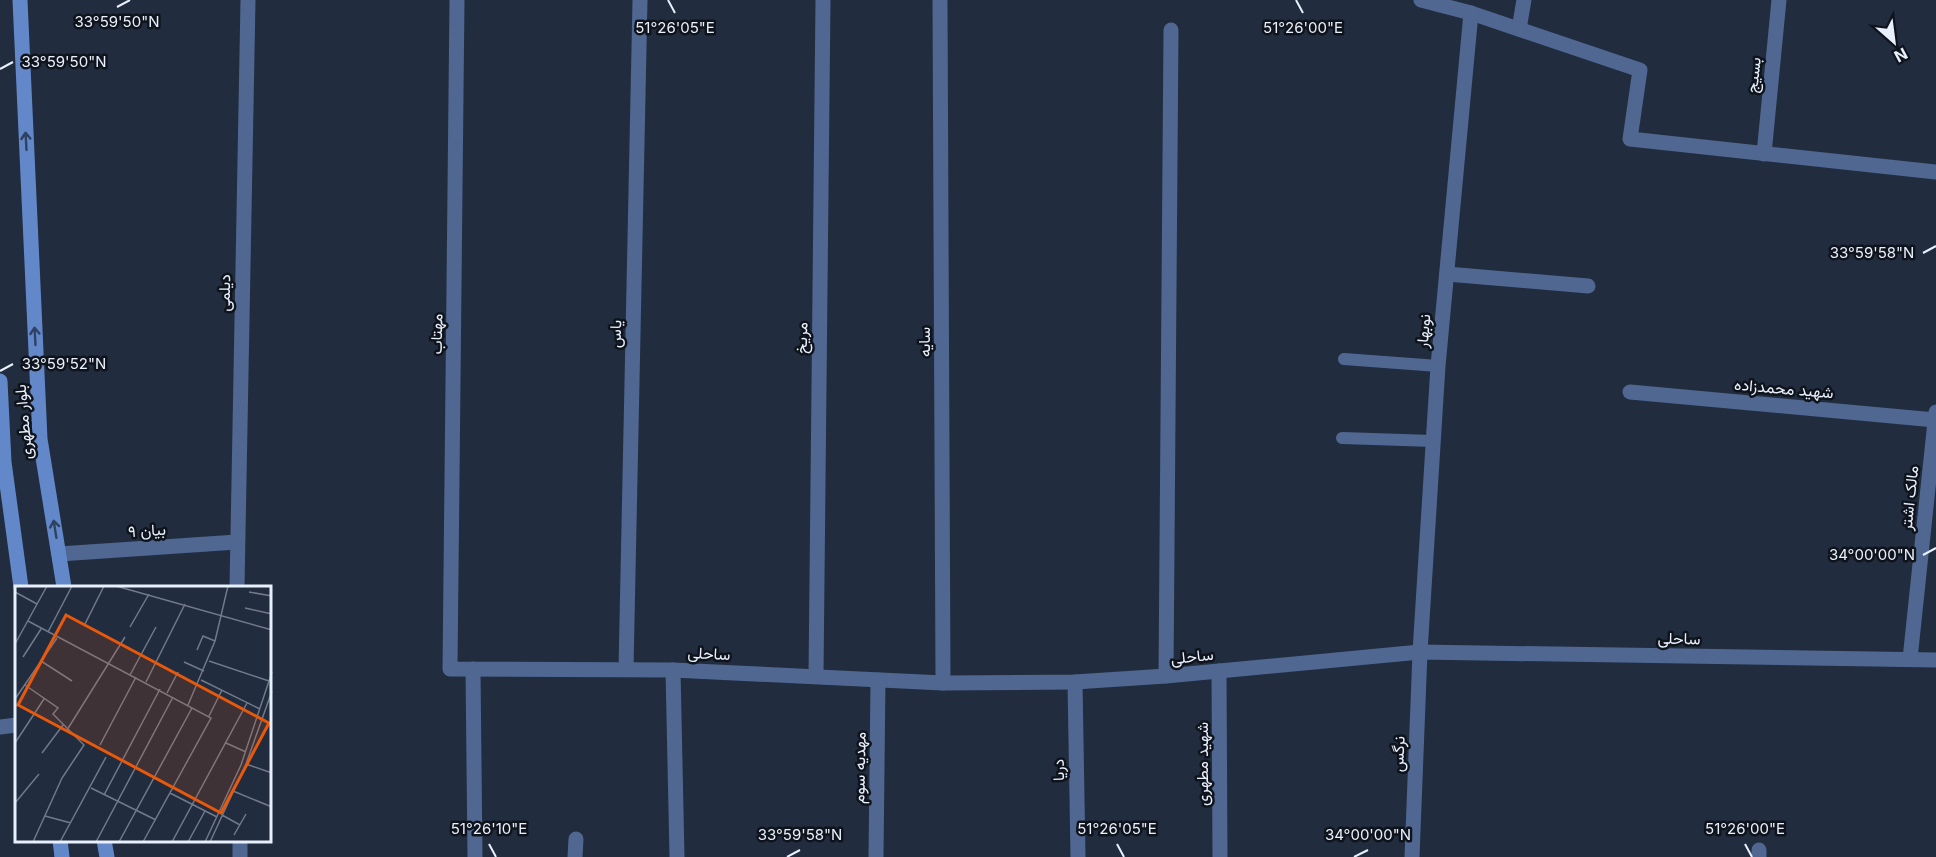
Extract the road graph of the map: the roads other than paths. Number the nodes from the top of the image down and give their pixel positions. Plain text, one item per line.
1 (20, 0) edge
2 (248, 0) edge
3 (457, 0) edge
4 (640, 0) edge
5 (823, 0) edge
6 (940, 0) edge
7 (1421, 0) edge
8 (1524, 0) edge
9 (1779, 0) edge
10 (1471, 13) junction
11 (1519, 29) junction
12 (1171, 30) dead end
13 (1764, 153) junction
14 (1936, 172) edge
15 (1446, 274) junction
16 (1588, 286) dead end
17 (1344, 359) dead end
18 (1438, 366) junction
19 (0, 381) edge
20 (1630, 392) dead end
21 (1936, 416) edge
22 (1342, 438) dead end
23 (1433, 441) junction
24 (2, 463) edge
25 (237, 542) junction
26 (59, 554) junction
27 (21, 586) edge
28 (64, 586) edge
29 (237, 586) edge
30 (1420, 652) junction
31 (1910, 659) junction
32 (1936, 660) edge
33 (450, 669) joint
34 (473, 669) junction
35 (626, 669) junction
36 (673, 670) junction
37 (1219, 671) junction
38 (816, 676) junction
39 (1166, 676) junction
40 (878, 680) junction
41 (1075, 682) junction
42 (943, 683) junction
43 (15, 725) edge
44 (0, 728) edge
45 (576, 839) dead end
46 (60, 842) edge
47 (104, 842) edge
48 (62, 857) edge
49 (107, 857) edge
50 (475, 857) edge
51 (575, 857) edge
52 (677, 857) edge
53 (876, 857) edge
54 (1078, 857) edge
55 (1220, 857) edge
56 (1412, 857) edge

26 -> 1 main road, بلوار مطهری
2 - 25 street, دیلمی
3 - 33 street, مهتاب
4 - 35 street, یاس
5 - 38 street, مریخ
6 - 42 street, سایه
7 - 10 street
8 - 11 street
9 - 13 street, بسیج
10 - 11 street
10 - 15 street, نوبهار
11 - 13 street
12 - 39 street
13 - 14 street
15 - 16 street
15 - 18 street, نوبهار
17 - 18 lane
18 - 23 street, نوبهار
19 - 24 main road, بلوار مطهری
20 - 21 street, شهید محمدزاده
21 - 31 street, مالک اشتر
22 - 23 lane
23 - 30 street, نوبهار
24 - 27 main road, بلوار مطهری
25 - 26 street, بیان ۹
25 - 29 street, دیلمی
26 - 28 main road, بلوار مطهری
30 - 31 street, ساحلی
30 - 37 street, ساحلی
30 - 56 street, نرگس
31 - 32 street, ساحلی
33 - 34 street, ساحلی
34 - 35 street, ساحلی
34 - 50 street
35 - 36 street, ساحلی
36 - 38 street, ساحلی
36 - 52 street
37 - 39 street, ساحلی
37 - 55 street, شهید مطهری
38 - 40 street, ساحلی
39 - 41 street, ساحلی
40 - 42 street, ساحلی
40 - 53 street, مهدیه سوم
41 - 42 street, ساحلی
41 - 54 street, دریا
43 - 44 street
45 - 51 street
46 - 48 main road
47 - 49 main road

